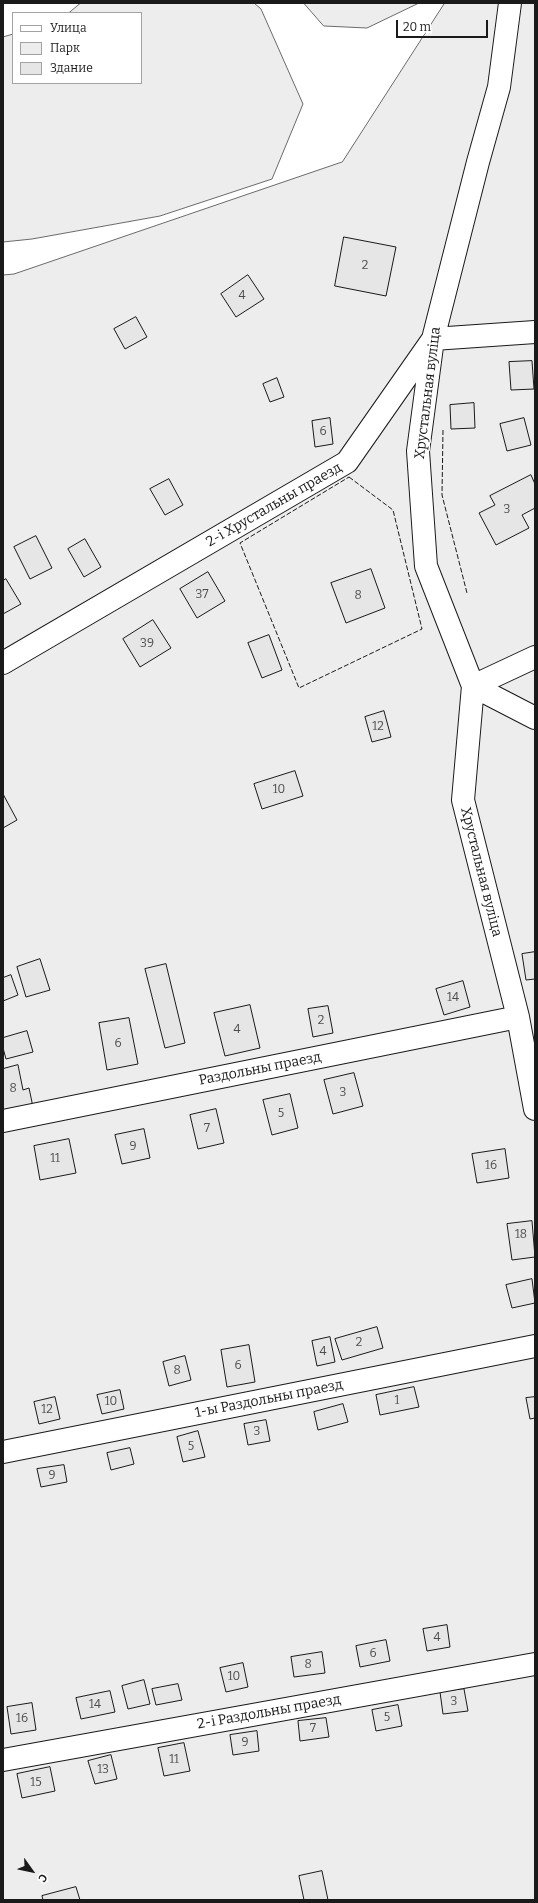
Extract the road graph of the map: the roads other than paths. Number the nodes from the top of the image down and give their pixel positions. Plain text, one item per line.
1 (510, 3) edge
2 (535, 332) edge
3 (433, 339) junction
4 (535, 657) edge
5 (3, 663) edge
6 (473, 686) junction
7 (535, 718) edge
8 (518, 1017) junction
9 (535, 1109) edge
10 (3, 1121) edge
11 (535, 1346) edge
12 (3, 1452) edge
13 (535, 1664) edge
14 (3, 1760) edge

1 - 3 street, Хрустальная вуліца
2 - 3 street
3 - 5 street, 2-і Хрустальны праезд
3 - 6 street, Хрустальная вуліца
4 - 6 street
6 - 7 street
6 - 8 street, Хрустальная вуліца
8 - 9 street, Хрустальная вуліца
8 - 10 street, Раздольны праезд
11 - 12 street, 1-ы Раздольны праезд
13 - 14 street, 2-і Раздольны праезд

